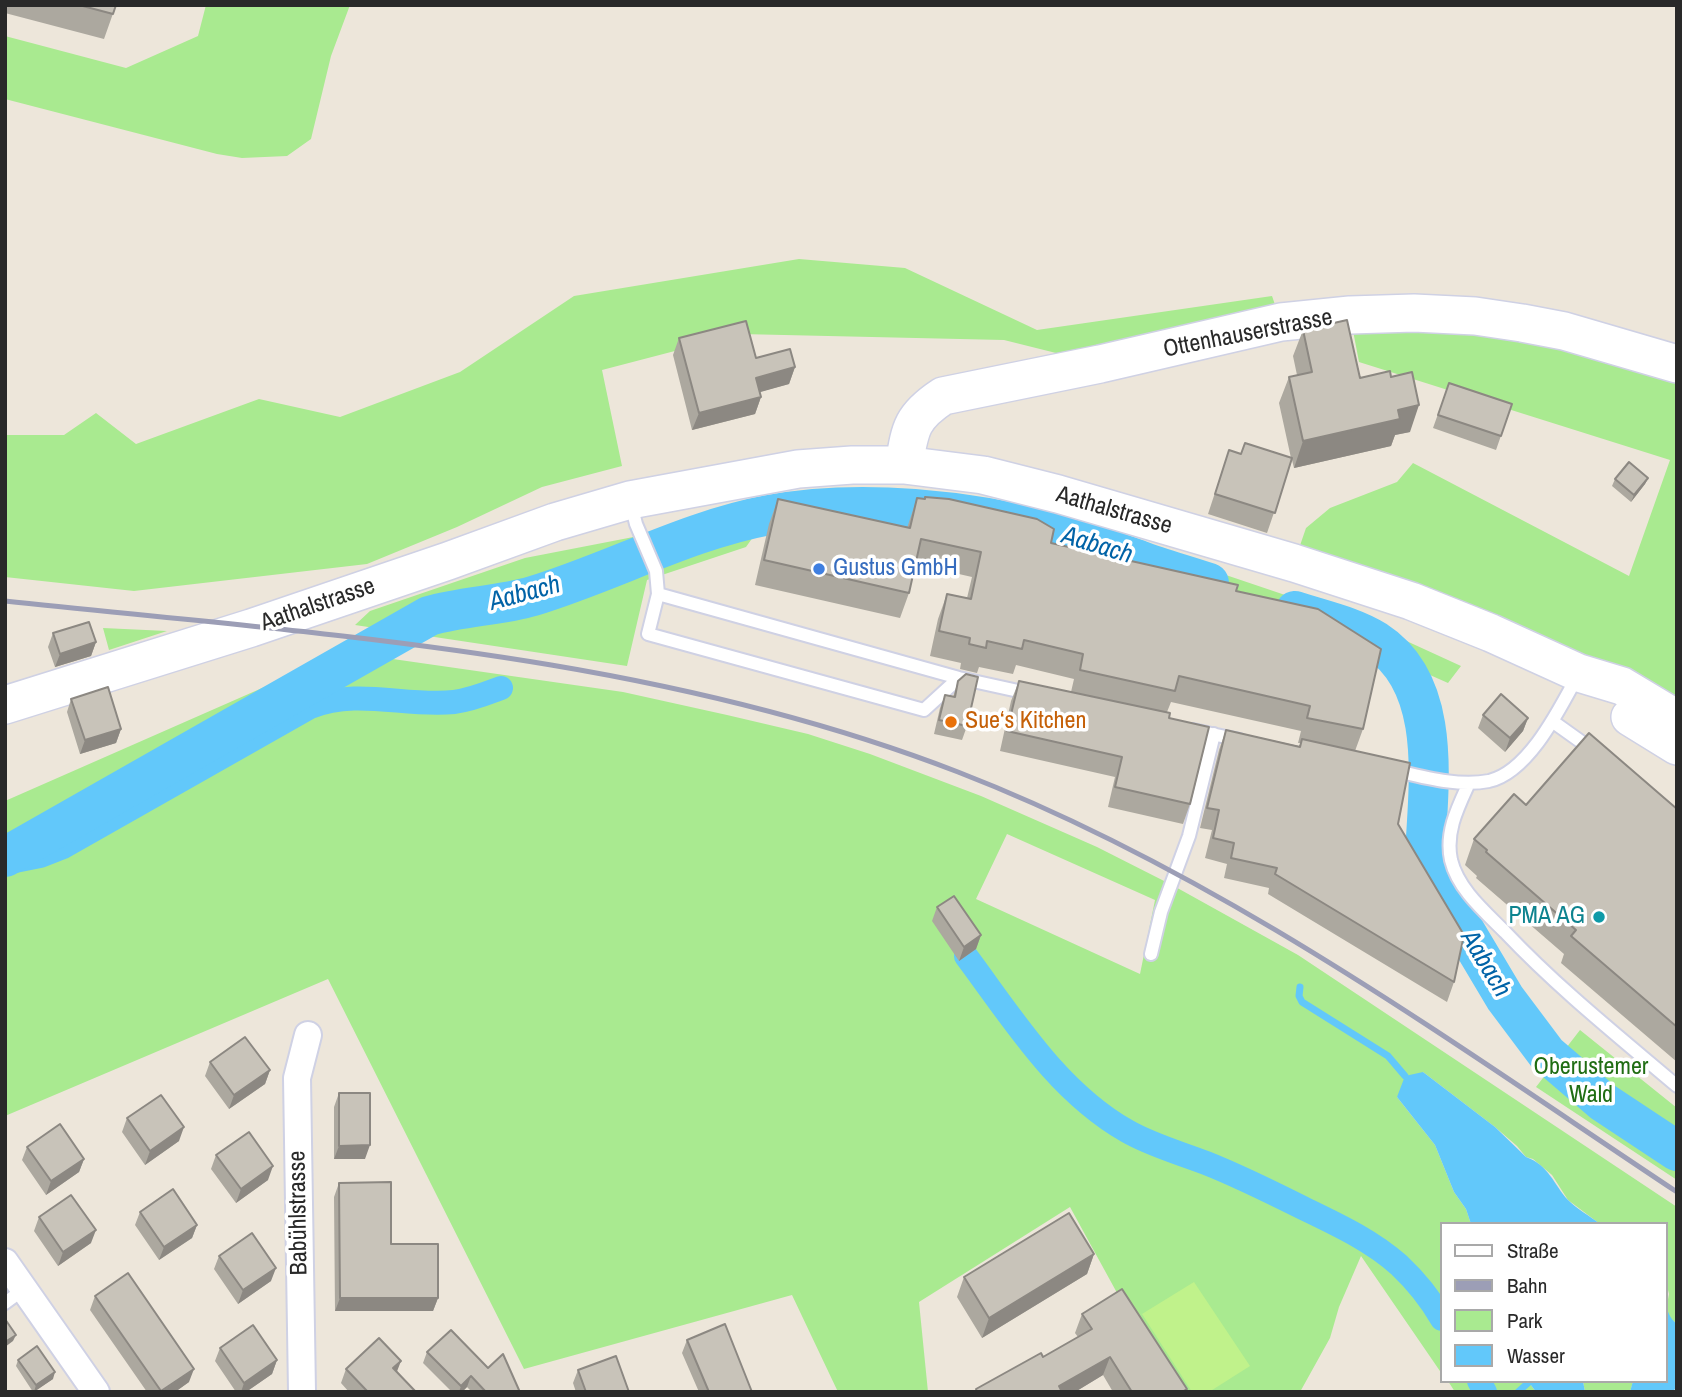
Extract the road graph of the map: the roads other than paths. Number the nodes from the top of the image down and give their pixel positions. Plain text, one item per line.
1 (1677, 364) edge
2 (904, 465) junction
3 (630, 500) junction
4 (658, 594) junction
5 (1579, 673) junction
6 (959, 678) junction
7 (1046, 697) edge
8 (5, 705) edge
9 (1677, 719) edge
10 (1552, 721) junction
11 (1174, 726) edge
12 (1214, 734) junction
13 (1253, 742) edge
14 (1677, 746) edge
15 (1609, 764) edge
16 (1382, 768) edge
17 (1469, 783) junction
18 (1151, 954) dead end
19 (308, 1035) dead end
20 (1677, 1086) edge
21 (5, 1262) edge
22 (15, 1296) edge
23 (96, 1392) edge
24 (302, 1392) edge

1 - 2 main road, Ottenhauserstrasse
2 - 3 main road, Aathalstrasse
2 - 5 main road, Aathalstrasse
3 - 4 lane
3 - 8 main road, Aathalstrasse
4 - 6 lane
4 - 6 lane
5 - 9 main road, Aathalstrasse
5 - 10 lane
5 - 14 main road, Aathalstrasse
6 - 7 lane
10 - 15 lane
10 - 17 lane
11 - 12 lane
12 - 13 lane
12 - 18 lane
16 - 17 lane
17 - 20 lane
19 - 24 street, Babühlstrasse
21 - 22 street
22 - 23 street

